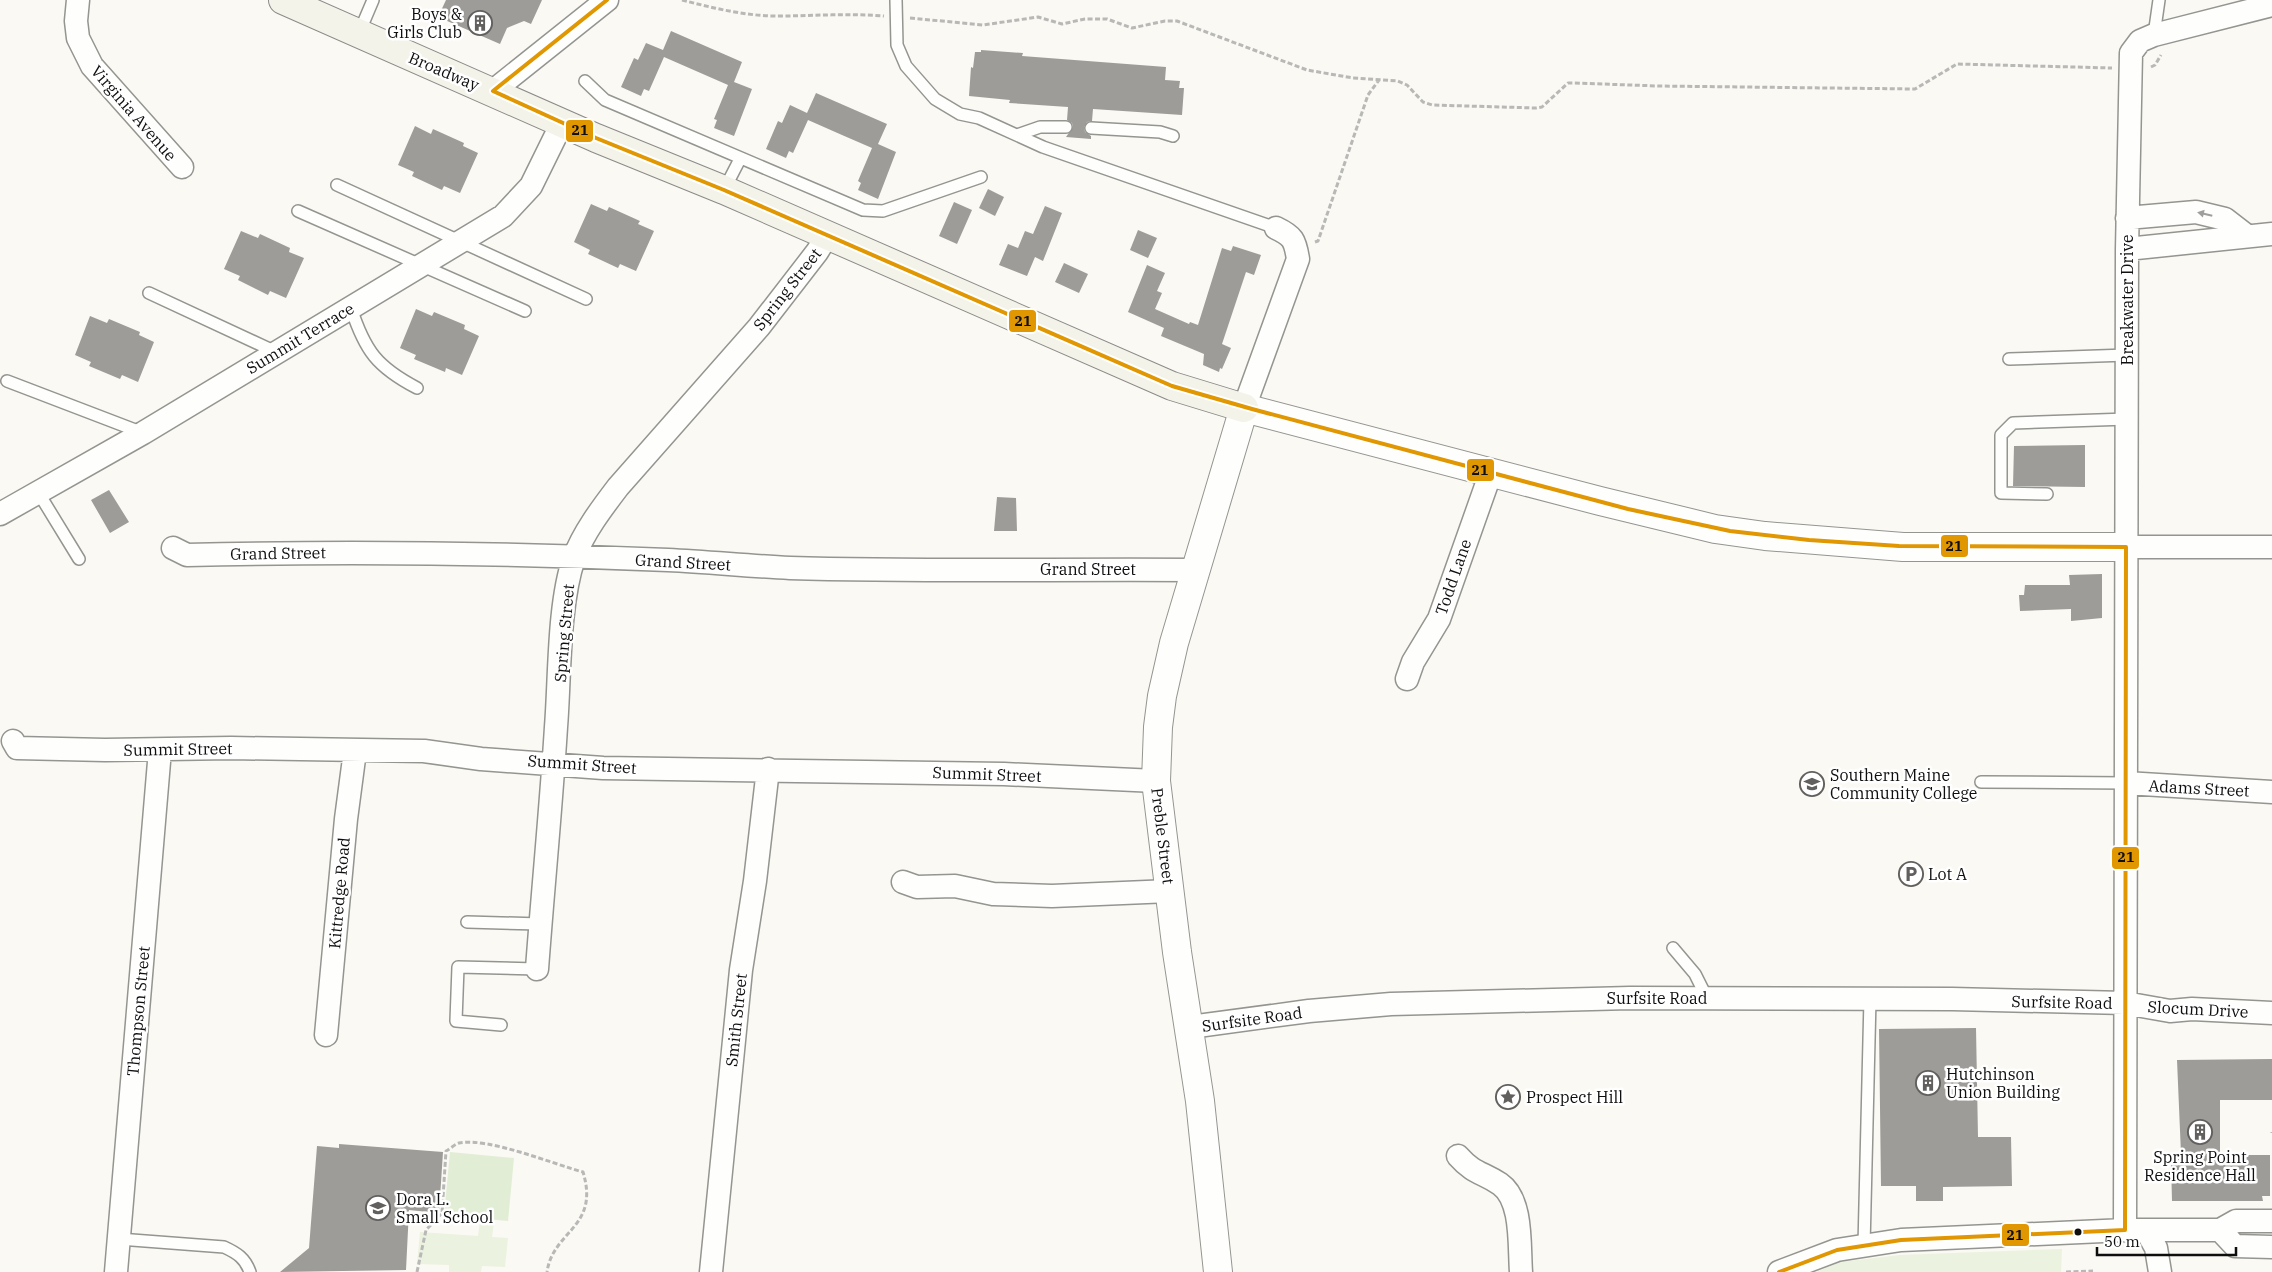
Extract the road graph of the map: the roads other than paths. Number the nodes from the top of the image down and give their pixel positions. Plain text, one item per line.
1 (78, 0) edge
2 (283, 0) edge
3 (373, 0) edge
4 (607, 0) edge
5 (896, 0) edge
6 (2159, 0) edge
7 (2272, 5) edge
8 (359, 33) junction
9 (2154, 36) junction
10 (585, 80) dead end
11 (493, 92) junction
12 (562, 123) junction
13 (1066, 127) dead end
14 (1091, 128) dead end
15 (1017, 135) junction
16 (1173, 136) dead end
17 (740, 159) junction
18 (182, 167) dead end
19 (981, 177) dead end
20 (337, 185) dead end
21 (724, 190) junction
22 (298, 211) dead end
23 (2127, 218) junction
24 (1276, 228) joint
25 (2272, 234) edge
26 (827, 236) junction
27 (2247, 236) junction
28 (462, 242) junction
29 (2127, 249) junction
30 (422, 265) junction
31 (149, 293) dead end
32 (586, 299) dead end
33 (351, 308) junction
34 (526, 311) dead end
35 (276, 352) junction
36 (2127, 355) junction
37 (2009, 359) dead end
38 (7, 380) dead end
39 (418, 388) dead end
40 (1244, 408) junction
41 (2127, 419) junction
42 (143, 433) junction
43 (1491, 472) junction
44 (38, 492) junction
45 (2047, 494) dead end
46 (0, 514) edge
47 (2126, 547) junction
48 (2272, 547) edge
49 (173, 548) dead end
50 (575, 557) junction
51 (79, 559) dead end
52 (1195, 570) junction
53 (1407, 679) dead end
54 (13, 741) dead end
55 (160, 750) junction
56 (355, 750) junction
57 (554, 764) junction
58 (768, 769) junction
59 (1156, 781) junction
60 (1981, 782) dead end
61 (2126, 783) junction
62 (2272, 792) edge
63 (902, 882) dead end
64 (1170, 891) junction
65 (467, 922) dead end
66 (540, 924) junction
67 (1673, 948) dead end
68 (537, 969) joint
69 (1707, 998) junction
70 (1870, 999) junction
71 (2125, 1004) junction
72 (2272, 1013) edge
73 (501, 1024) dead end
74 (1190, 1027) junction
75 (326, 1035) dead end
76 (1458, 1156) dead end
77 (2272, 1221) edge
78 (2135, 1230) junction
79 (2220, 1230) junction
80 (119, 1239) junction
81 (1864, 1246) junction
82 (2272, 1246) edge
83 (116, 1272) edge
84 (250, 1272) edge
85 (711, 1272) edge
86 (1218, 1272) edge
87 (1521, 1272) edge
88 (1779, 1272) edge
89 (2160, 1272) edge

1 - 18 street, Virginia Avenue
2 - 8 main road, Broadway
3 - 8 lane
4 - 11 street
5 - 15 lane
6 - 9 lane
7 - 9 street
8 - 11 main road, Broadway
9 - 23 street, Breakwater Drive
10 - 17 lane
11 - 12 main road, Broadway
12 - 21 main road, Broadway
12 - 28 street, Summit Terrace
13 - 15 lane
14 - 16 lane
15 - 24 lane
17 - 19 lane
17 - 21 lane
20 - 28 lane
21 - 26 main road, Broadway
22 - 30 lane
27 -> 23 street
23 - 29 street, Breakwater Drive
24 - 40 street
25 - 27 street
26 - 40 main road, Broadway
26 - 50 street, Spring Street
27 - 29 street
28 - 30 street, Summit Terrace
28 - 32 lane
29 - 36 street, Breakwater Drive
30 - 33 street, Summit Terrace
30 - 34 lane
31 - 35 lane
33 - 35 street, Summit Terrace
33 - 39 lane
35 - 42 street, Summit Terrace
36 - 37 lane
36 - 41 street, Breakwater Drive
38 - 42 lane
40 - 43 street, Broadway
40 - 52 street, Preble Street
41 - 45 lane
41 - 47 street, Breakwater Drive
42 - 44 street, Summit Terrace
43 - 47 street, Broadway
43 - 53 street, Todd Lane
44 - 46 street, Summit Terrace
44 - 51 lane
47 - 48 street
47 - 61 street, Breakwater Drive
49 - 50 street, Grand Street
50 - 52 street, Grand Street
50 - 57 street, Spring Street
52 - 59 street, Preble Street
54 - 55 street, Summit Street
55 - 56 street, Summit Street
55 - 80 street, Thompson Street
56 - 57 street, Summit Street
56 - 75 street, Kittredge Road
57 - 58 street, Summit Street
57 - 66 street, Spring Street
58 - 59 street, Summit Street
58 - 85 street, Smith Street
59 - 64 street, Preble Street
60 - 61 lane
61 - 62 street, Adams Street
61 - 71 street, Breakwater Drive
63 - 64 street
64 - 74 street, Preble Street
65 - 66 lane
66 - 68 street, Spring Street
67 - 69 lane
68 - 73 lane
69 - 70 street, Surfsite Road
69 - 74 street, Surfsite Road
70 - 71 street, Surfsite Road
70 - 81 lane
71 - 72 street, Slocum Drive
71 - 78 street, Breakwater Drive
74 - 86 street, Preble Street
76 - 87 street
77 - 79 street
78 - 79 street
78 - 81 street
78 - 89 street
79 - 82 street
80 - 83 street, Thompson Street
80 - 84 lane
81 - 88 street

